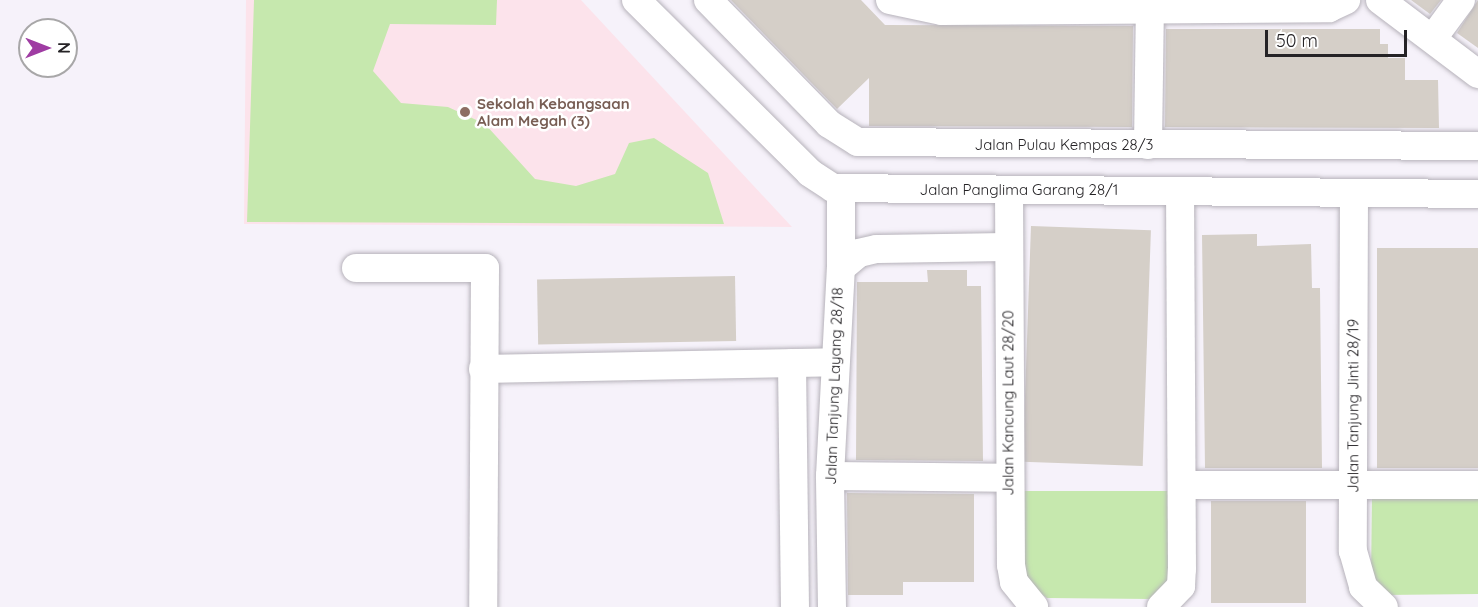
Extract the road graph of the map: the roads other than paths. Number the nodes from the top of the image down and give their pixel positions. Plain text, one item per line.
1 (636, 0) edge
2 (708, 0) edge
3 (890, 0) edge
4 (1346, 0) edge
5 (1380, 0) edge
6 (1461, 0) edge
7 (1150, 9) junction
8 (1433, 38) junction
9 (1478, 74) edge
10 (1149, 145) junction
11 (1478, 146) edge
12 (841, 189) junction
13 (1009, 190) junction
14 (1180, 192) junction
15 (1354, 193) junction
16 (1478, 194) edge
17 (1008, 247) junction
18 (356, 268) dead end
19 (841, 268) junction
20 (834, 362) junction
21 (792, 363) junction
22 (483, 369) junction
23 (830, 476) junction
24 (1007, 478) junction
25 (1478, 484) edge
26 (1182, 485) junction
27 (1352, 486) junction
28 (483, 607) edge
29 (795, 607) edge
30 (832, 607) edge
31 (1034, 607) edge
32 (1161, 607) edge
33 (1384, 607) edge

1 - 12 street, Jalan Panglima Garang 28/1
2 - 10 street, Jalan Pulau Kempas 28/3
3 - 7 street
4 - 7 street
5 - 8 street
6 - 8 street
7 - 10 street
8 - 9 street
10 - 11 street, Jalan Pulau Kempas 28/3
12 - 13 street, Jalan Panglima Garang 28/1
12 - 19 street
13 - 14 street, Jalan Panglima Garang 28/1
13 - 17 street, Jalan Kancung Laut 28/20
14 - 15 street, Jalan Panglima Garang 28/1
14 - 26 street
15 - 16 street, Jalan Panglima Garang 28/1
15 - 27 street, Jalan Tanjung Jinti 28/19
17 - 19 street, Jalan Tanjung Layang 28/18
17 - 24 street, Jalan Kancung Laut 28/20
18 - 22 street
19 - 20 street, Jalan Tanjung Layang 28/18
20 - 21 street
20 - 23 street, Jalan Tanjung Layang 28/18
21 - 22 street
21 - 29 street
22 - 28 street
23 - 24 street
23 - 30 street, Jalan Tanjung Layang 28/18
24 - 31 street, Jalan Kancung Laut 28/20
25 - 27 street
26 - 27 street
26 - 32 street
27 - 33 street, Jalan Tanjung Jinti 28/19

